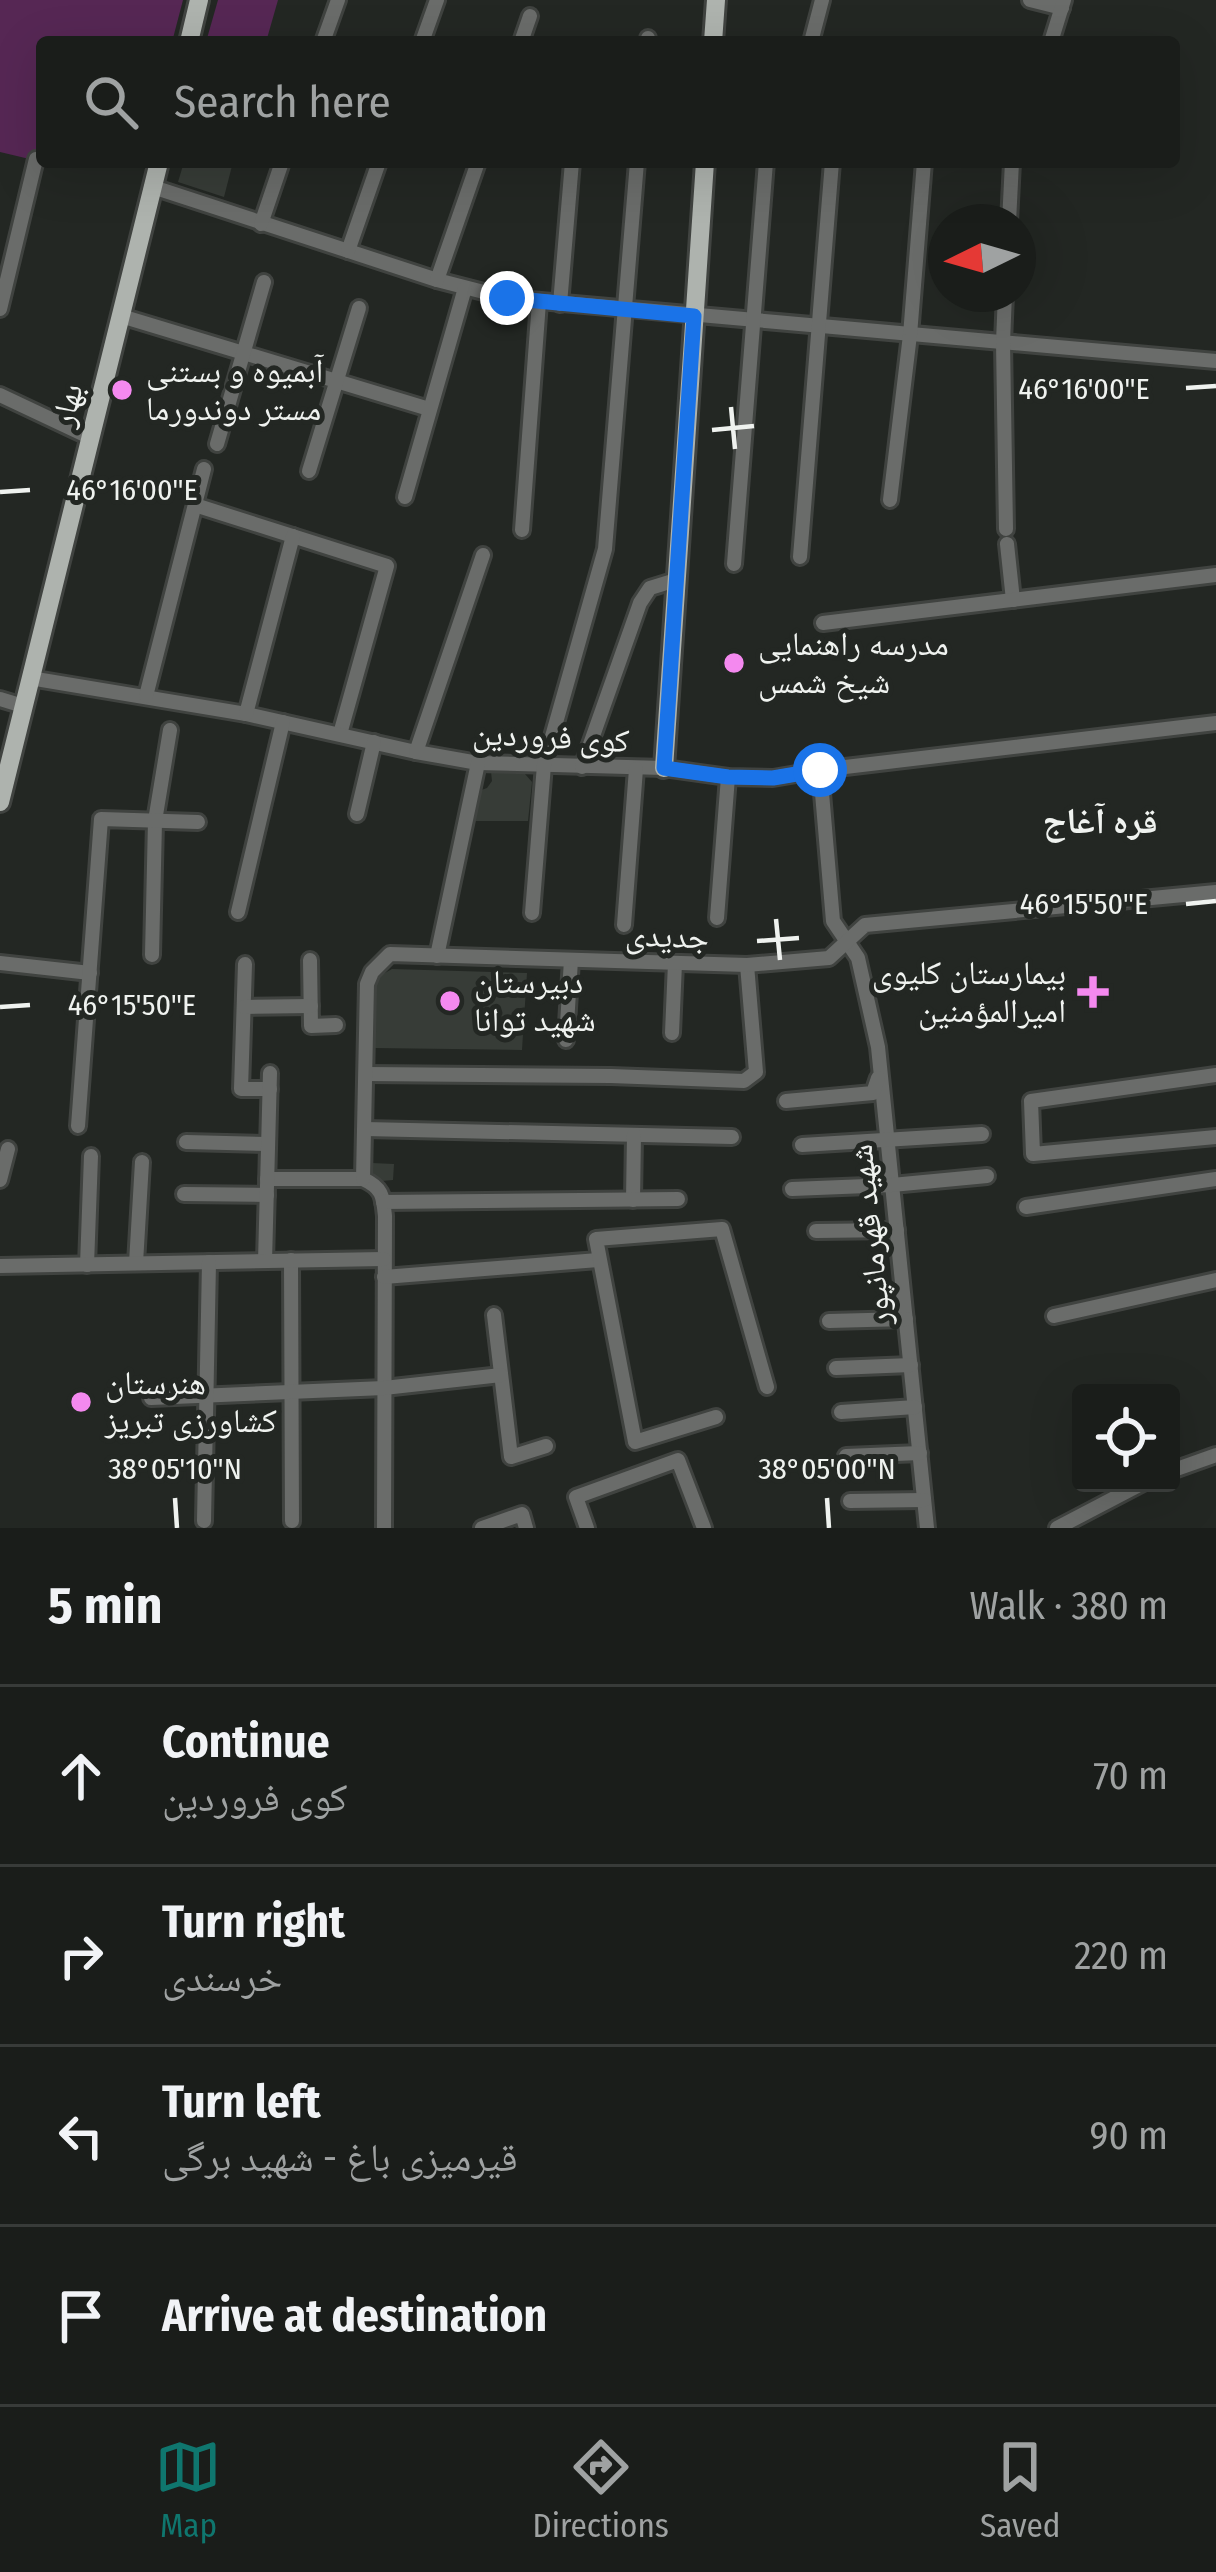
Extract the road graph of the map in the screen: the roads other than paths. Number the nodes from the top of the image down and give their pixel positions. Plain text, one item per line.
1 (199, 0) edge
2 (338, 0) edge
3 (437, 0) edge
4 (716, 0) edge
5 (822, 0) edge
6 (1030, 0) edge
7 (1063, 4) edge
8 (530, 16) dead end
9 (190, 36) edge
10 (325, 36) edge
11 (424, 36) edge
12 (523, 36) edge
13 (713, 36) edge
14 (813, 36) edge
15 (1053, 36) edge
16 (36, 159) dead end
17 (158, 168) edge
18 (280, 168) edge
19 (377, 168) edge
20 (476, 168) edge
21 (571, 168) edge
22 (636, 168) edge
23 (705, 168) edge
24 (766, 168) edge
25 (832, 168) edge
26 (924, 168) edge
27 (1012, 168) edge
28 (153, 187) junction
29 (1010, 204) edge
30 (261, 224) junction
31 (347, 251) junction
32 (436, 280) junction
33 (264, 282) dead end
34 (465, 288) junction
35 (538, 302) junction
36 (560, 304) junction
37 (358, 308) dead end
38 (0, 309) edge
39 (623, 310) junction
40 (1004, 312) edge
41 (121, 316) junction
42 (694, 316) junction
43 (755, 320) junction
44 (819, 327) junction
45 (910, 335) junction
46 (1003, 342) junction
47 (244, 352) junction
48 (1216, 361) edge
49 (336, 380) junction
50 (0, 395) edge
51 (429, 409) junction
52 (89, 437) junction
53 (217, 444) dead end
54 (204, 469) dead end
55 (309, 471) dead end
56 (405, 497) dead end
57 (890, 500) dead end
58 (195, 505) junction
59 (522, 530) dead end
60 (293, 536) junction
61 (483, 555) dead end
62 (800, 557) dead end
63 (734, 565) dead end
64 (1216, 575) edge
65 (676, 580) junction
66 (1013, 600) junction
67 (823, 623) dead end
68 (30, 678) junction
69 (146, 696) junction
70 (0, 699) edge
71 (22, 706) junction
72 (246, 714) junction
73 (283, 722) junction
74 (1216, 723) edge
75 (170, 730) dead end
76 (340, 734) junction
77 (374, 742) junction
78 (416, 752) junction
79 (478, 763) junction
80 (544, 765) junction
81 (582, 766) junction
82 (664, 768) junction
83 (637, 769) junction
84 (820, 770) junction
85 (728, 777) junction
86 (0, 802) edge
87 (357, 814) dead end
88 (155, 821) junction
89 (197, 823) dead end
90 (1216, 892) edge
91 (238, 912) dead end
92 (532, 913) dead end
93 (717, 918) dead end
94 (624, 925) dead end
95 (846, 941) junction
96 (152, 955) dead end
97 (437, 956) junction
98 (310, 960) dead end
99 (571, 960) junction
100 (0, 963) edge
101 (675, 963) junction
102 (245, 964) dead end
103 (747, 965) junction
104 (90, 974) junction
105 (311, 1006) junction
106 (244, 1007) junction
107 (336, 1024) dead end
108 (671, 1033) dead end
109 (566, 1040) dead end
110 (881, 1072) junction
111 (367, 1074) junction
112 (1216, 1075) edge
113 (786, 1101) dead end
114 (78, 1126) dead end
115 (365, 1129) junction
116 (634, 1135) junction
117 (982, 1135) dead end
118 (732, 1137) dead end
119 (1216, 1137) edge
120 (888, 1140) junction
121 (186, 1142) dead end
122 (268, 1144) junction
123 (802, 1145) dead end
124 (8, 1149) dead end
125 (91, 1156) dead end
126 (142, 1162) dead end
127 (987, 1176) dead end
128 (364, 1179) junction
129 (1216, 1179) edge
130 (0, 1180) edge
131 (892, 1185) junction
132 (267, 1187) junction
133 (792, 1189) dead end
134 (184, 1194) dead end
135 (678, 1199) dead end
136 (633, 1200) junction
137 (1026, 1207) dead end
138 (384, 1209) junction
139 (897, 1230) junction
140 (816, 1232) dead end
141 (384, 1259) junction
142 (291, 1260) junction
143 (598, 1260) junction
144 (265, 1261) junction
145 (209, 1262) junction
146 (87, 1264) junction
147 (136, 1264) junction
148 (0, 1266) edge
149 (384, 1276) junction
150 (1216, 1280) edge
151 (494, 1316) dead end
152 (1054, 1316) dead end
153 (906, 1319) junction
154 (829, 1321) dead end
155 (911, 1365) junction
156 (836, 1368) dead end
157 (502, 1375) junction
158 (767, 1387) dead end
159 (384, 1388) junction
160 (292, 1392) junction
161 (207, 1395) junction
162 (152, 1397) dead end
163 (915, 1407) junction
164 (841, 1412) dead end
165 (716, 1417) dead end
166 (545, 1446) dead end
167 (920, 1453) junction
168 (1216, 1455) edge
169 (846, 1456) dead end
170 (1180, 1468) edge
171 (1128, 1492) edge
172 (924, 1500) junction
173 (850, 1501) dead end
174 (204, 1521) dead end
175 (292, 1521) dead end
176 (1077, 1523) edge
177 (384, 1528) edge
178 (482, 1528) edge
179 (526, 1528) edge
180 (587, 1528) edge
181 (704, 1528) edge
182 (927, 1528) edge
183 (1057, 1528) edge

1 - 9 main road
2 - 10 street
3 - 11 street
4 - 13 main road
5 - 14 street
6 - 7 street
7 - 15 street
8 - 12 street
16 - 38 street
17 - 28 main road, بهار
18 - 30 street
19 - 31 street
20 - 32 street
21 - 36 street
22 - 39 street
23 - 42 main road
24 - 43 street
25 - 44 street
26 - 45 street
27 - 29 street
28 - 30 street
28 - 41 main road, بهار
30 - 31 street
31 - 32 street
32 - 34 street
33 - 47 street
34 - 35 street
34 - 51 street
35 - 36 street
35 - 59 street
36 - 39 street
37 - 49 street
39 - 42 street
39 - 80 street
40 - 46 street
41 - 47 street
41 - 52 main road, بهار
42 - 43 street
42 - 65 main road
43 - 44 street
43 - 63 street
44 - 45 street
44 - 62 street
45 - 46 street
45 - 57 street
46 - 48 street
46 - 66 street
47 - 49 street
47 - 53 street
49 - 51 street
49 - 55 street
50 - 52 street
51 - 56 street
52 - 68 main road, بهار
54 - 58 street
58 - 60 street
58 - 69 street
60 - 72 street
60 - 76 street
61 - 78 street
64 - 66 street
65 - 81 street
65 - 82 main road
66 - 67 street
68 - 69 street, کوی فروردین
68 - 71 main road, بهار
69 - 72 street, کوی فروردین
70 - 71 street
71 - 86 main road, بهار
72 - 73 street, کوی فروردین
73 - 76 street, کوی فروردین
73 - 91 street
74 - 84 street, کوی فروردین
75 - 88 street
76 - 77 street, کوی فروردین
77 - 78 street, کوی فروردین
77 - 87 street
78 - 79 street, کوی فروردین
79 - 80 street, کوی فروردین
79 - 97 street
80 - 81 street, کوی فروردین
80 - 92 street
81 - 83 street, کوی فروردین
82 - 83 street, کوی فروردین
82 - 85 street, کوی فروردین
83 - 94 street
84 - 85 street, کوی فروردین
84 - 95 street, شهید قهرمانپور
85 - 93 street
88 - 89 street
88 - 96 street
88 - 104 street
90 - 95 street, جدیدی
95 - 103 street, جدیدی
95 - 110 street, شهید قهرمانپور
97 - 99 street, جدیدی
97 - 111 street, جدیدی
98 - 105 street
99 - 101 street, جدیدی
99 - 109 street
100 - 104 street
101 - 103 street, جدیدی
101 - 108 street
102 - 106 street
103 - 111 street
104 - 114 street
105 - 106 street
105 - 107 street
106 - 122 street
110 - 113 street
110 - 120 street, شهید قهرمانپور
111 - 115 street, جدیدی
112 - 119 street
115 - 116 street
115 - 128 street, جدیدی
116 - 118 street
116 - 136 street
117 - 120 street
120 - 123 street
120 - 131 street, شهید قهرمانپور
121 - 122 street
122 - 132 street
124 - 130 street
125 - 146 street
126 - 147 street
127 - 131 street
128 - 132 street
128 - 138 street
129 - 137 street
131 - 133 street
131 - 139 street, شهید قهرمانپور
132 - 134 street
132 - 144 street
135 - 136 street
136 - 138 street
138 - 141 street
139 - 140 street
139 - 153 street, شهید قهرمانپور
141 - 142 street
141 - 149 street
142 - 144 street
142 - 160 street
143 - 149 street
143 - 158 street
143 - 165 street
144 - 145 street
145 - 147 street
145 - 161 street
146 - 147 street
146 - 148 street
149 - 159 street
150 - 152 street
151 - 157 street
153 - 154 street
153 - 155 street, شهید قهرمانپور
155 - 156 street
155 - 163 street, شهید قهرمانپور
157 - 159 street
157 - 166 street
159 - 160 street
159 - 177 street
160 - 161 street
160 - 175 street
161 - 162 street
161 - 174 street
163 - 164 street
163 - 167 street, شهید قهرمانپور
167 - 169 street
167 - 172 street, شهید قهرمانپور
168 - 170 street
171 - 176 street
172 - 173 street
172 - 182 street, شهید قهرمانپور
176 - 183 street
178 - 179 street
180 - 181 street

